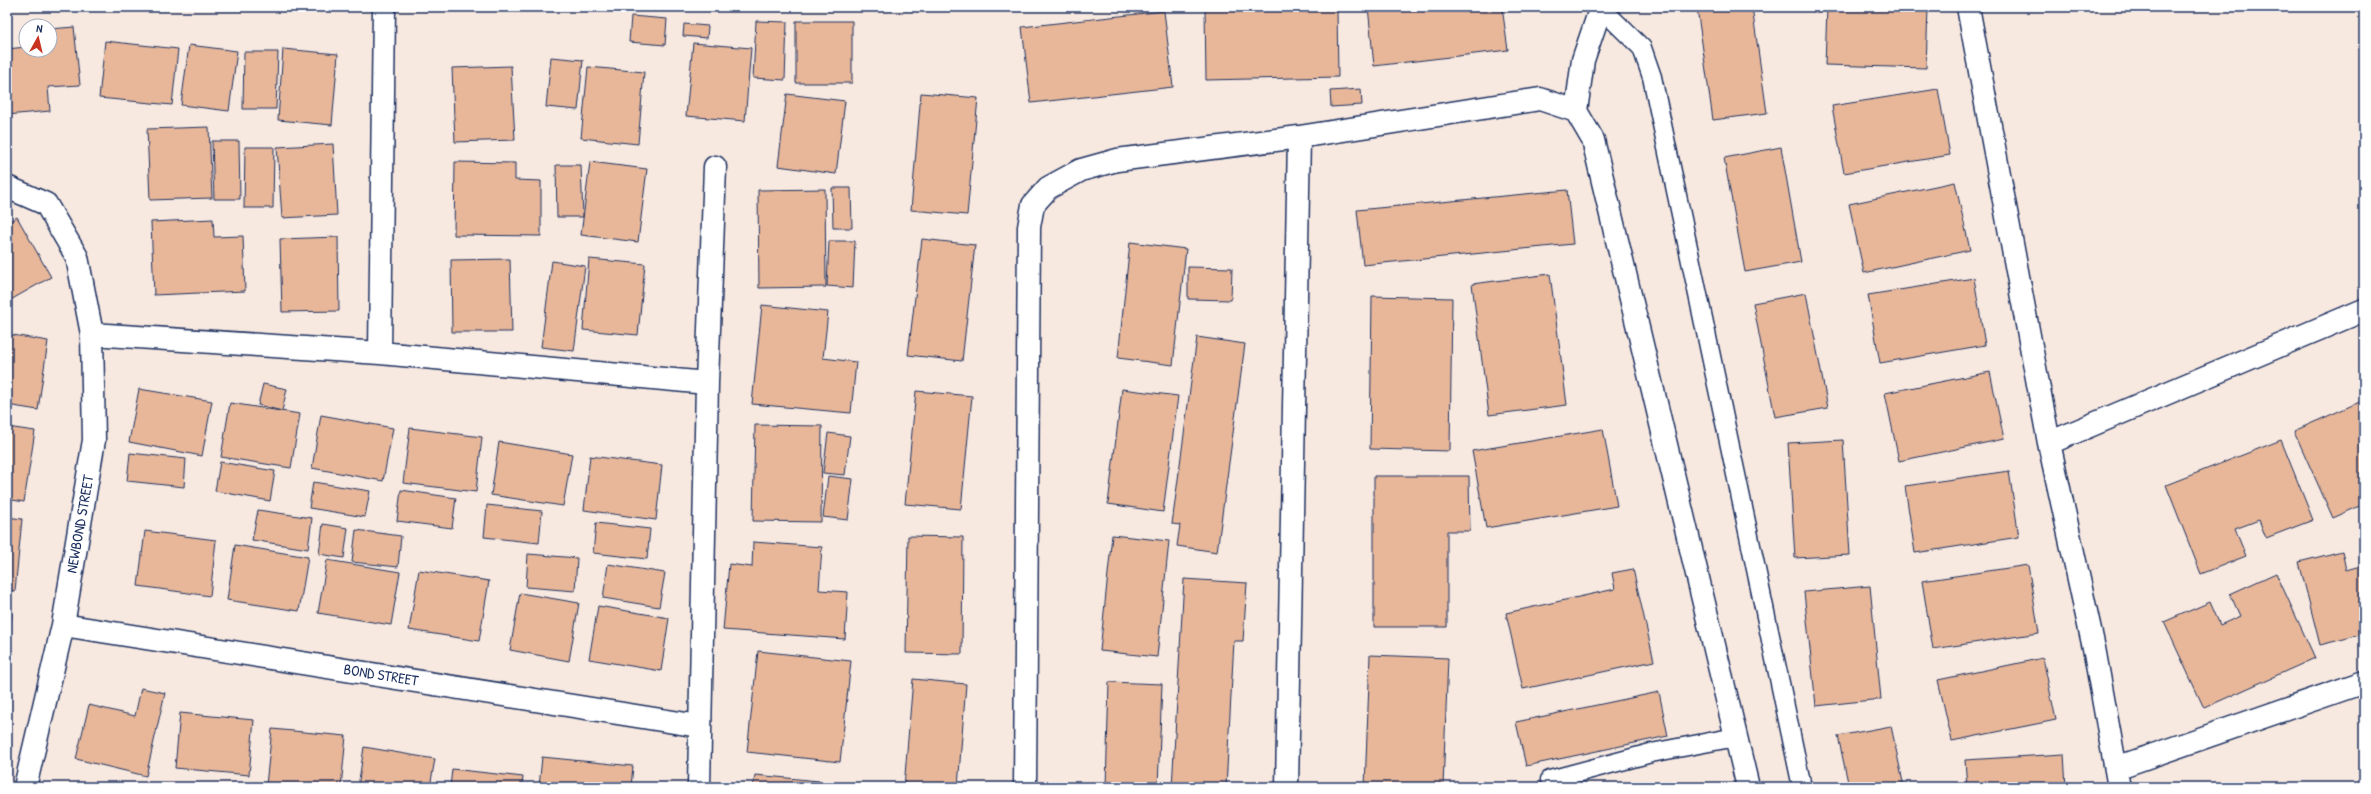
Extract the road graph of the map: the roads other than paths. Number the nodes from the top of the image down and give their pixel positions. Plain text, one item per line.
1 (384, 7) edge
2 (1968, 7) edge
3 (1601, 8) edge
4 (1576, 111) junction
5 (1299, 137) junction
6 (715, 167) dead end
7 (7, 187) edge
8 (2364, 310) edge
9 (92, 334) junction
10 (380, 353) junction
11 (707, 383) junction
12 (2049, 443) junction
13 (63, 625) junction
14 (2364, 682) edge
15 (699, 726) junction
16 (1736, 737) junction
17 (2117, 777) edge
18 (1550, 780) dead end
19 (25, 787) edge
20 (699, 787) edge
21 (1025, 787) edge
22 (1287, 787) edge
23 (1748, 787) edge
24 (1802, 787) edge

1 - 10 street
2 - 12 street
3 - 4 street
3 - 24 lane
4 - 5 street
4 - 16 street
5 - 21 street
5 - 22 street
6 - 11 street
7 - 9 street, NEWBOND STREET
8 - 12 street
9 - 10 street
9 - 13 street, NEWBOND STREET
10 - 11 street
11 - 15 street
12 - 17 street
13 - 15 street, BOND STREET
13 - 19 street, NEWBOND STREET
14 - 17 street
15 - 20 street
16 - 18 lane
16 - 23 street

